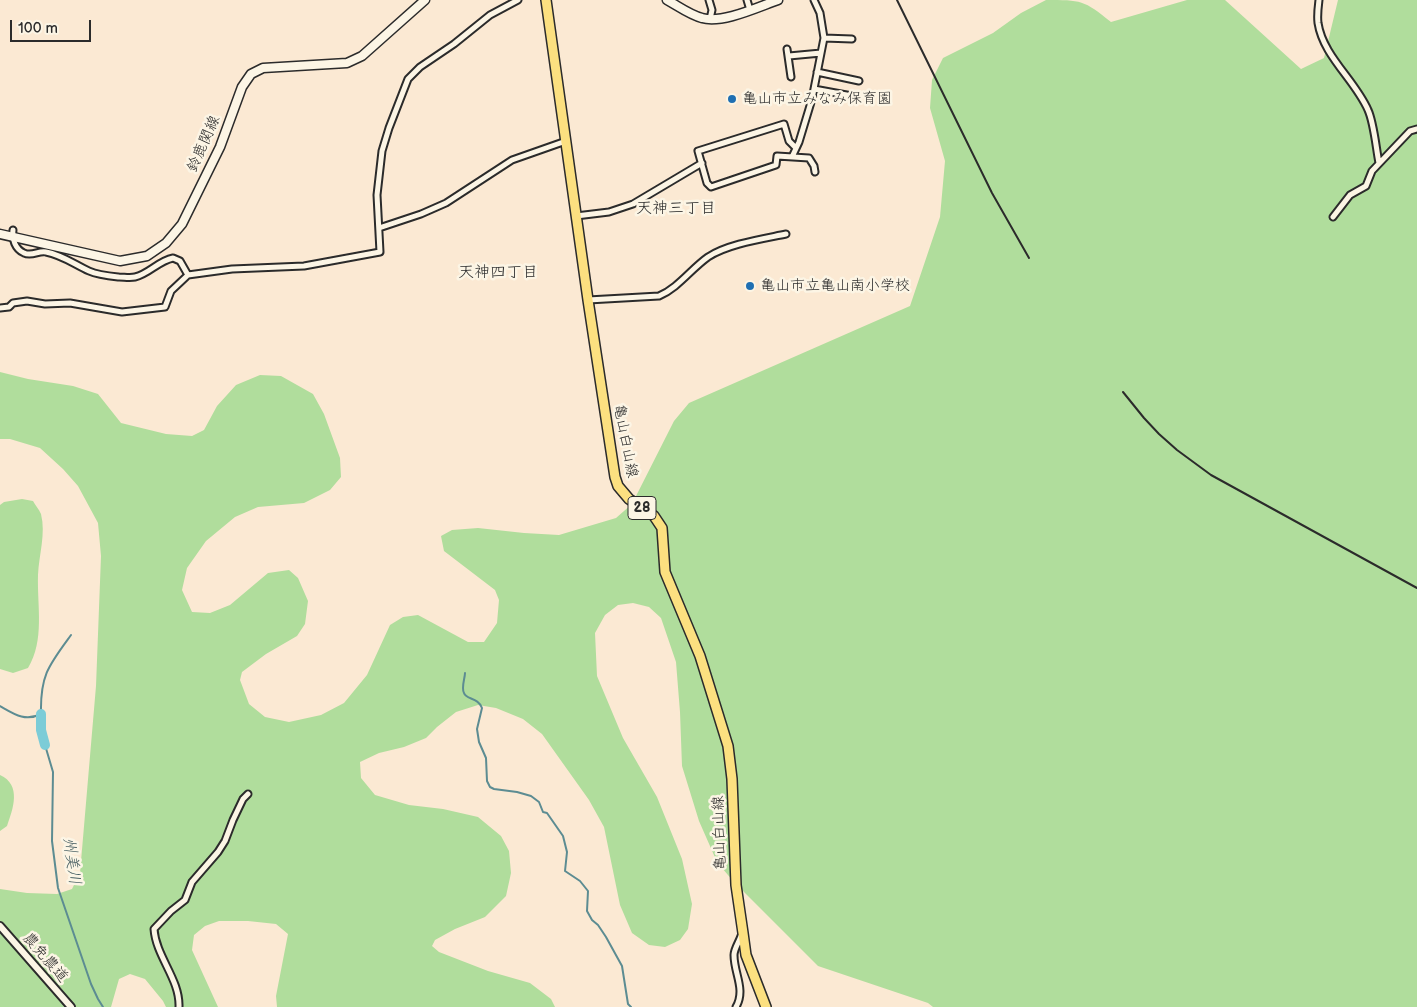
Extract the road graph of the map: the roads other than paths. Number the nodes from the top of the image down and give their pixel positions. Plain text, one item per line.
1 (425, 0) edge
2 (518, 0) edge
3 (546, 0) edge
4 (667, 0) edge
5 (709, 0) edge
6 (746, 0) edge
7 (778, 0) edge
8 (814, 0) edge
9 (1319, 0) edge
10 (750, 10) junction
11 (710, 19) junction
12 (824, 38) junction
13 (852, 38) dead end
14 (787, 49) dead end
15 (821, 53) junction
16 (788, 56) junction
17 (817, 72) junction
18 (791, 77) dead end
19 (859, 81) dead end
20 (814, 89) junction
21 (852, 96) dead end
22 (1417, 129) edge
23 (566, 141) junction
24 (796, 148) junction
25 (792, 157) junction
26 (702, 163) junction
27 (1379, 163) junction
28 (815, 172) dead end
29 (576, 216) junction
30 (1333, 217) dead end
31 (379, 228) junction
32 (0, 234) edge
33 (12, 234) junction
34 (786, 234) dead end
35 (188, 275) junction
36 (588, 300) junction
37 (0, 308) edge
38 (248, 794) dead end
39 (0, 926) edge
40 (743, 933) junction
41 (71, 1007) edge
42 (179, 1007) edge
43 (736, 1007) edge
44 (766, 1007) edge

1 - 33 main road, 鈴鹿関線
2 - 31 street
3 - 23 main road, 亀山白山線 / 28
4 - 11 main road
5 - 11 street
6 - 10 street
7 - 10 main road
8 - 12 street
9 - 27 street
10 - 11 main road
12 - 13 street
12 - 15 street
14 - 16 street
15 - 16 street
15 - 17 street
16 - 18 street
17 - 19 street
17 - 20 street
20 - 21 street
20 - 24 street
22 - 27 street
23 - 29 main road, 亀山白山線 / 28
23 - 31 street
24 - 25 street
24 - 26 street
25 - 26 street
25 - 28 street
26 - 29 street
27 - 30 street
29 - 36 main road, 亀山白山線 / 28
31 - 35 street
32 - 33 main road, 鈴鹿関線
33 - 35 street
34 - 36 street
35 - 37 street
36 - 40 main road, 亀山白山線 / 28
38 - 42 street
39 - 41 street, 農免農道
40 - 43 street
40 - 44 main road, 亀山白山線 / 28

